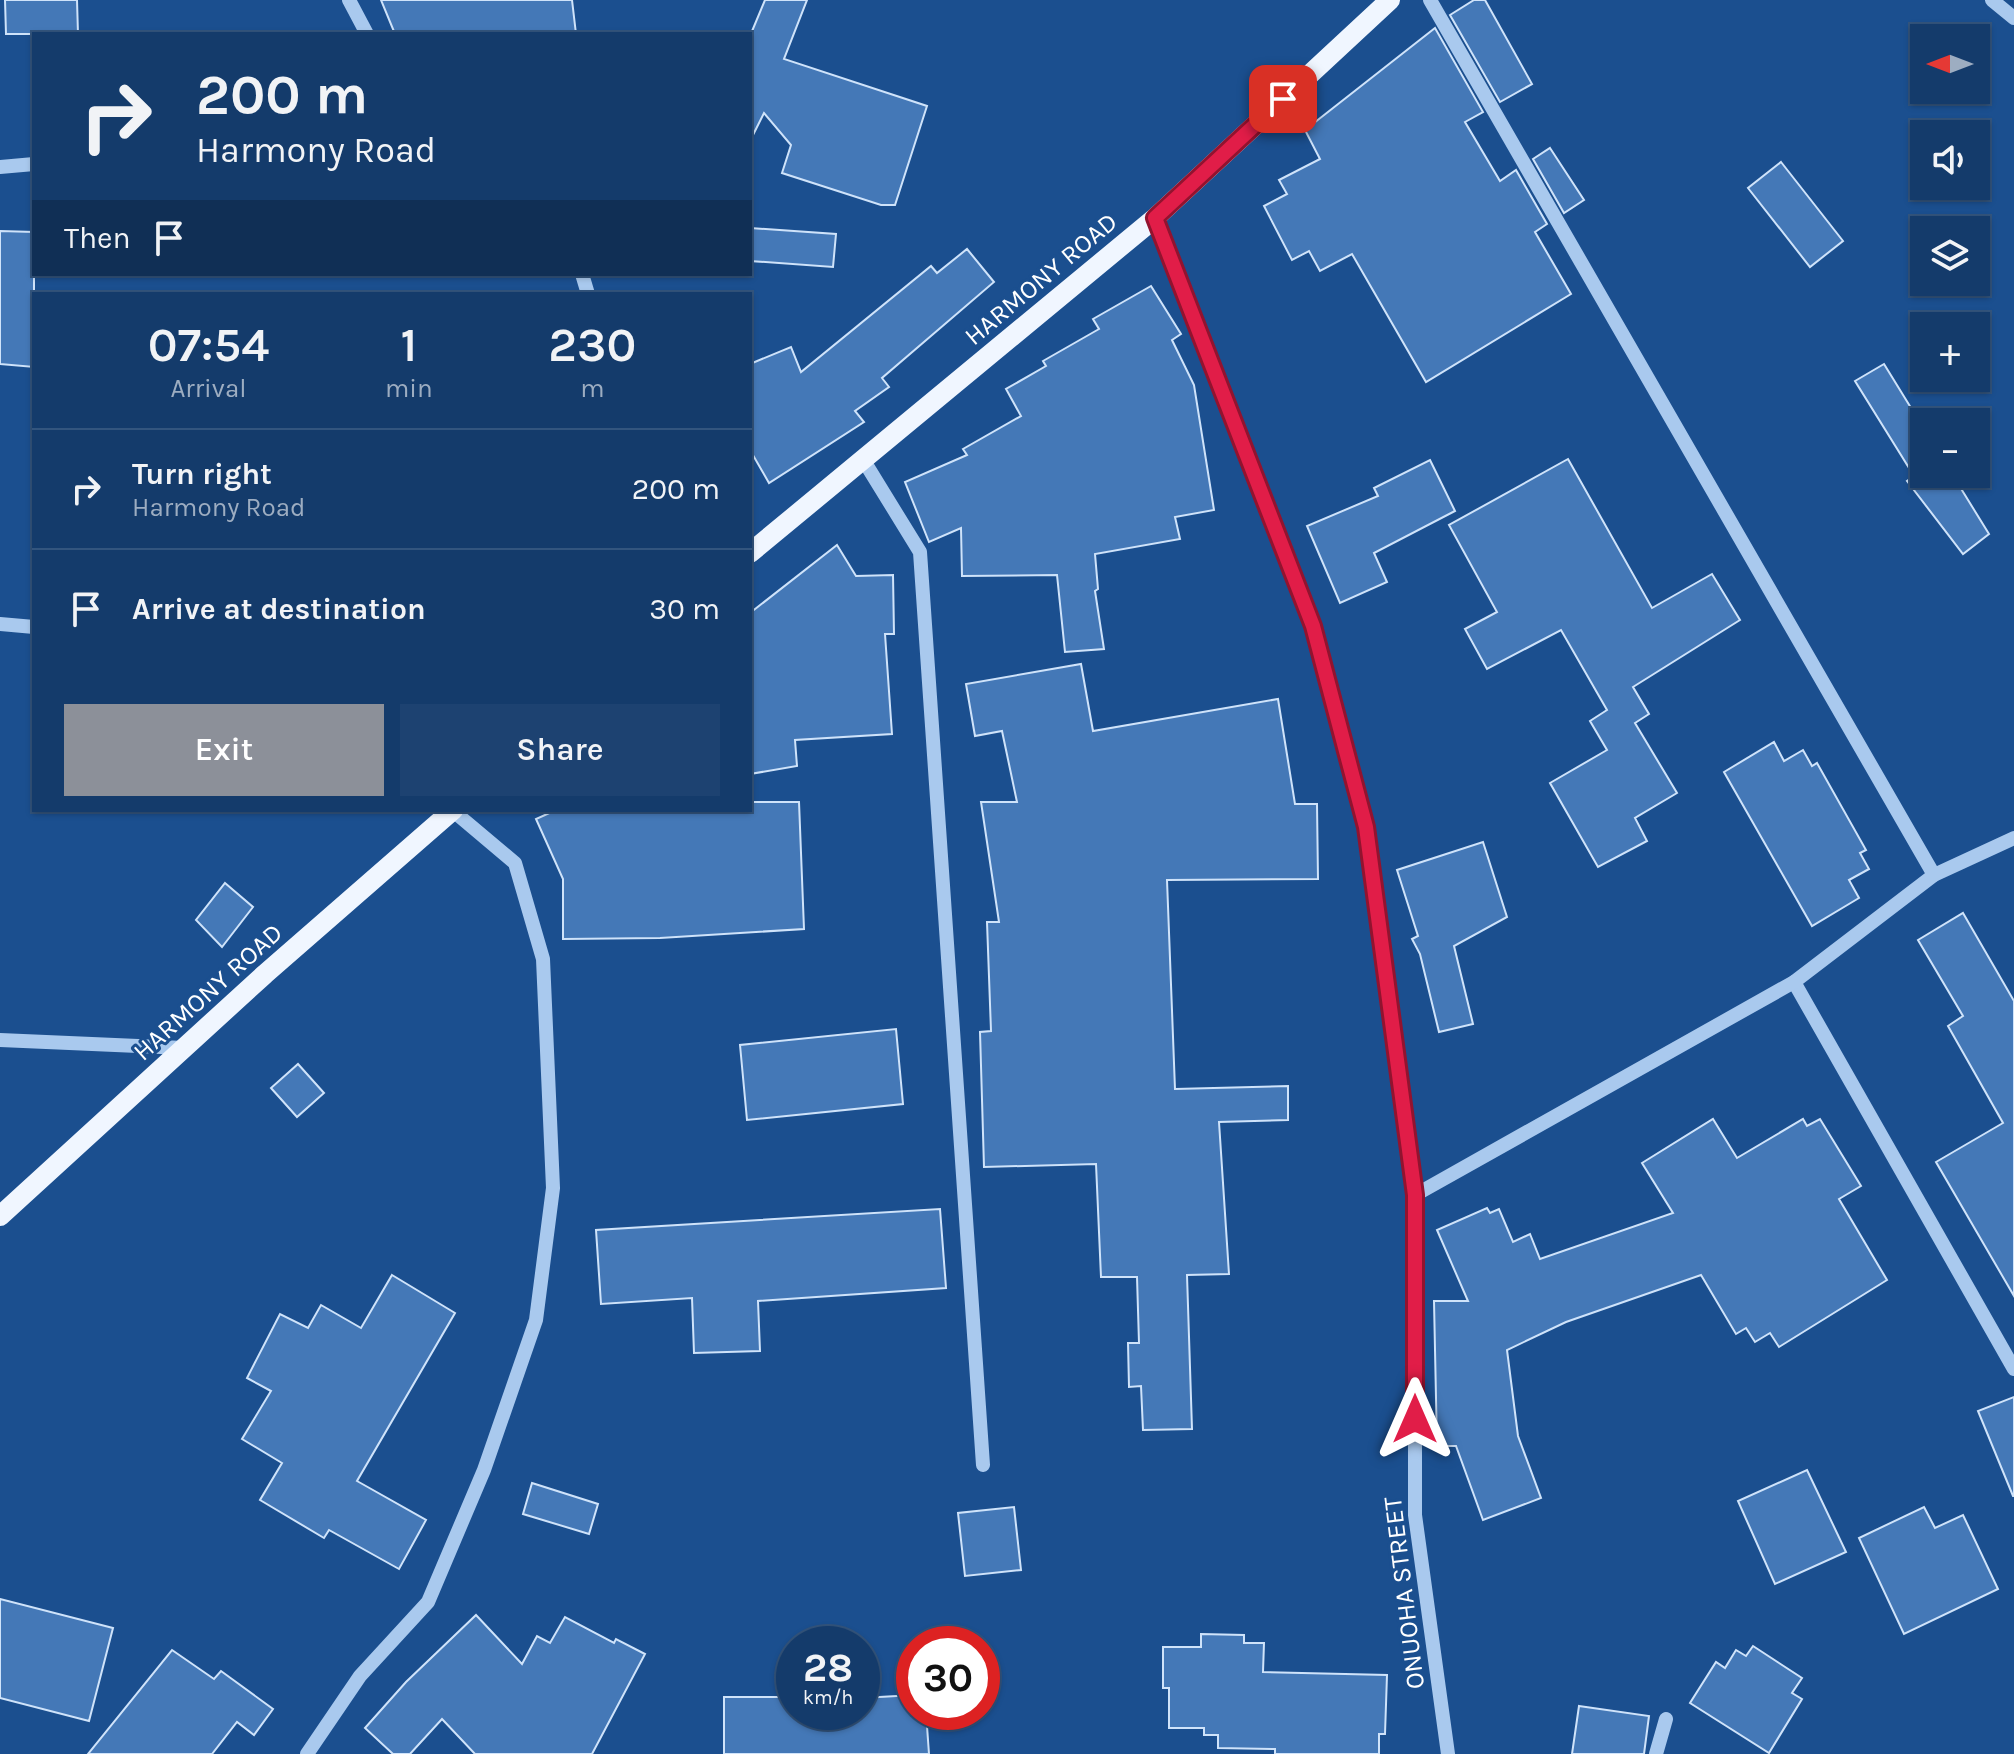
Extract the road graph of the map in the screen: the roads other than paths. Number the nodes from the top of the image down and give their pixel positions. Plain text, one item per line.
1 (349, 0) edge
2 (1390, 0) edge
3 (1430, 0) edge
4 (1992, 0) edge
5 (2014, 18) edge
6 (366, 32) edge
7 (32, 164) edge
8 (0, 167) edge
9 (1155, 218) junction
10 (864, 461) junction
11 (752, 551) edge
12 (0, 624) edge
13 (32, 627) edge
14 (451, 812) edge
15 (455, 812) edge
16 (2014, 838) edge
17 (1934, 875) junction
18 (1794, 982) junction
19 (0, 1040) edge
20 (184, 1048) junction
21 (1415, 1195) junction
22 (0, 1216) edge
23 (2014, 1369) edge
24 (983, 1465) dead end
25 (1666, 1719) dead end
26 (307, 1754) edge
27 (1448, 1754) edge
28 (1656, 1754) edge

1 - 6 street
2 - 9 main road, HARMONY ROAD
3 - 17 street
4 - 5 street
7 - 8 street
9 - 10 main road, HARMONY ROAD
9 - 21 street, ONUOHA STREET
10 - 11 main road, HARMONY ROAD
10 - 24 street
12 - 13 street
14 - 20 main road, HARMONY ROAD
15 - 26 street
16 - 17 street
17 - 18 street
18 - 21 street
18 - 23 street
19 - 20 street
20 - 22 main road, HARMONY ROAD
21 - 27 street, ONUOHA STREET
25 - 28 street

